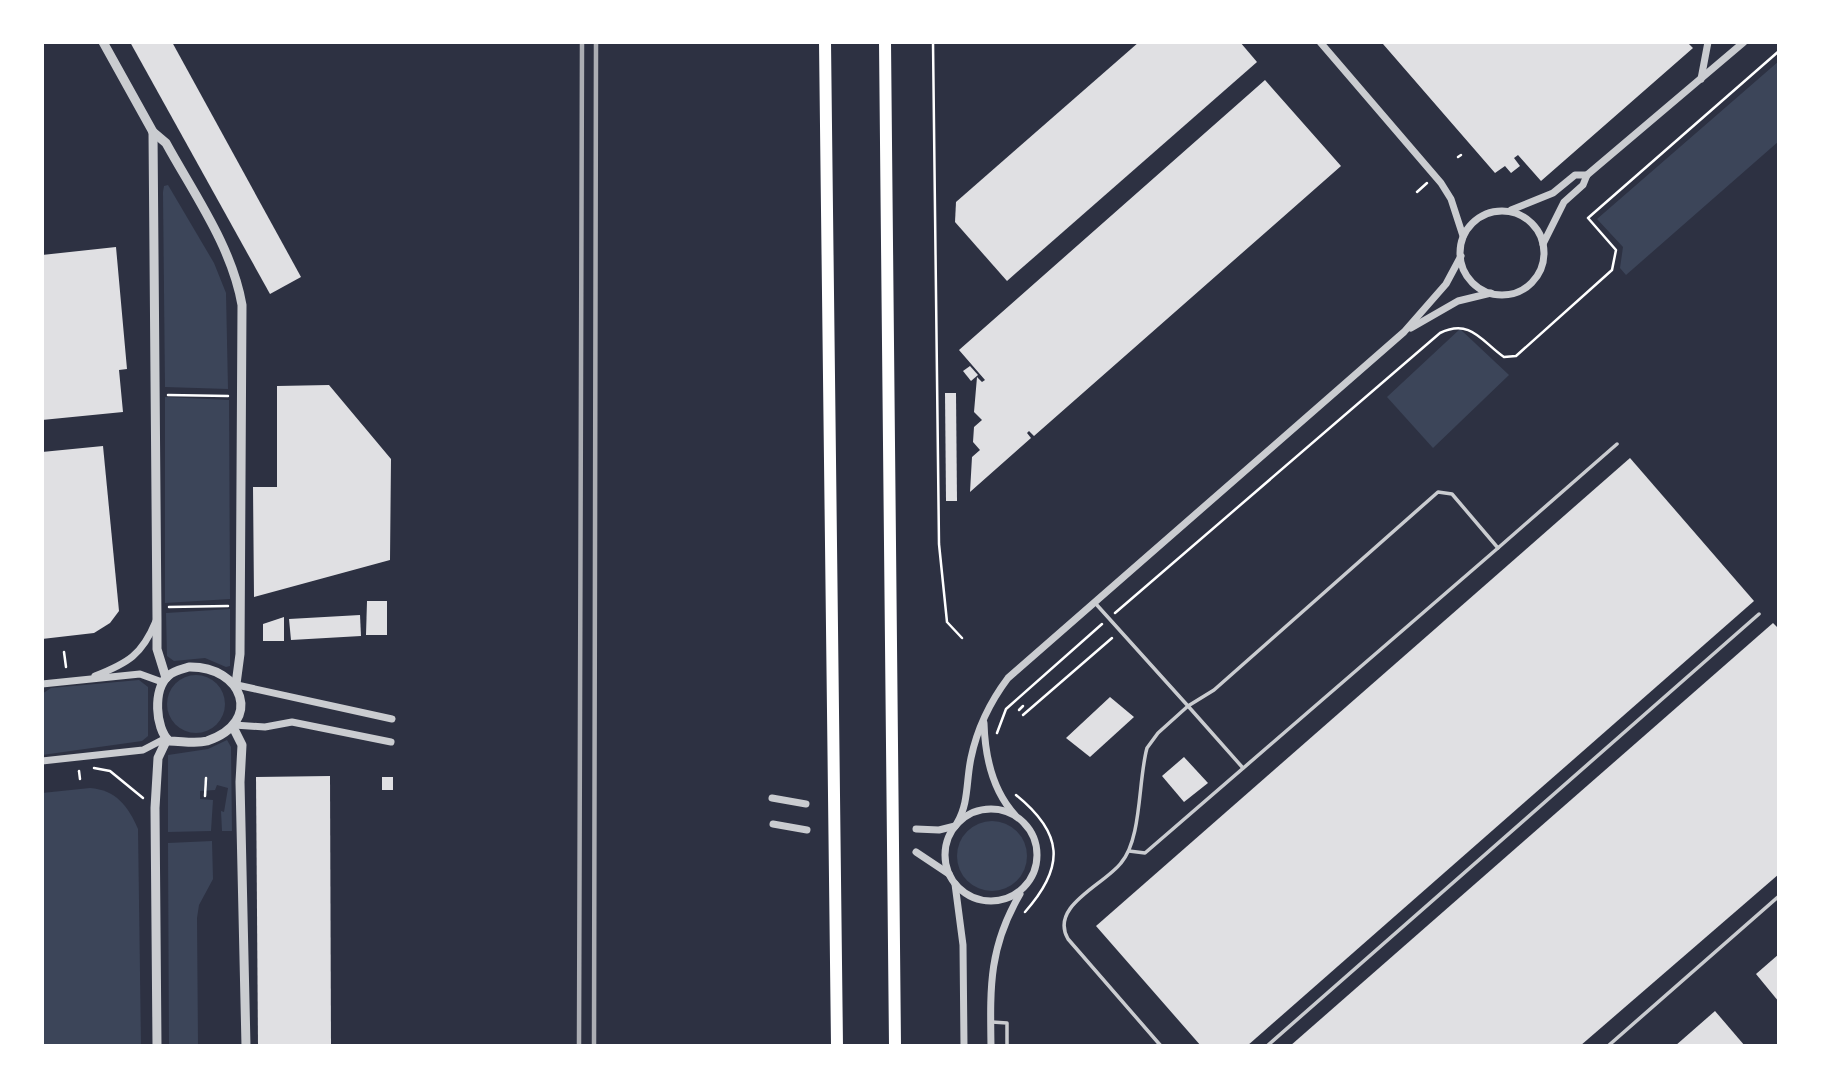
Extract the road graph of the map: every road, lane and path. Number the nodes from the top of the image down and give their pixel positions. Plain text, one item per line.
1 (103, 42) edge
2 (825, 42) edge
3 (885, 42) edge
4 (933, 42) edge
5 (1320, 42) edge
6 (1708, 42) edge
7 (1744, 42) edge
8 (1779, 51) edge
9 (1701, 79) junction
10 (153, 132) junction
11 (1587, 175) junction
12 (1427, 183) dead end
13 (1417, 192) dead end
14 (1507, 211) junction
15 (1464, 237) junction
16 (1543, 244) junction
17 (1461, 256) junction
18 (1491, 293) junction
19 (1404, 332) junction
20 (165, 395) dead end
21 (230, 396) dead end
22 (1617, 444) dead end
23 (1498, 548) junction
24 (1095, 602) junction
25 (232, 606) dead end
26 (165, 607) dead end
27 (1121, 608) dead end
28 (1759, 614) dead end
29 (157, 620) junction
30 (1100, 627) dead end
31 (1121, 630) junction
32 (962, 638) dead end
33 (64, 652) dead end
34 (66, 667) dead end
35 (85, 680) junction
36 (164, 680) junction
37 (42, 684) edge
38 (236, 685) junction
39 (1023, 706) dead end
40 (1188, 706) junction
41 (1019, 710) dead end
42 (1023, 715) dead end
43 (984, 718) junction
44 (392, 719) dead end
45 (233, 726) junction
46 (997, 737) dead end
47 (166, 738) junction
48 (391, 741) dead end
49 (42, 761) edge
50 (1243, 768) junction
51 (206, 778) dead end
52 (80, 779) dead end
53 (1011, 790) dead end
54 (205, 796) dead end
55 (772, 797) dead end
56 (147, 804) dead end
57 (806, 804) dead end
58 (1016, 816) junction
59 (773, 824) dead end
60 (956, 824) junction
61 (916, 829) dead end
62 (807, 830) dead end
63 (1129, 851) junction
64 (916, 852) dead end
65 (949, 875) junction
66 (955, 884) junction
67 (1022, 890) junction
68 (1779, 896) edge
69 (1021, 916) dead end
70 (990, 1022) junction
71 (157, 1046) edge
72 (246, 1046) edge
73 (837, 1046) edge
74 (895, 1046) edge
75 (964, 1046) edge
76 (991, 1046) edge
77 (1007, 1046) edge
78 (1161, 1046) edge
79 (1267, 1046) edge
80 (1608, 1046) edge

1 - 10 street
2 - 73 highway
3 - 74 highway
4 - 32 path
5 - 15 street
6 - 9 street
7 - 9 street
8 - 27 path
9 - 11 street
10 - 29 street
10 - 38 street
11 - 14 street
11 - 16 street
12 - 13 path
14 - 15 street
14 - 16 street
15 - 17 street
16 - 18 street
17 - 18 street
17 - 19 street
18 - 19 street
19 - 24 street
20 - 21 path
22 - 23 lane
23 - 40 lane
23 - 50 lane
24 - 31 lane
24 - 43 street
25 - 26 path
28 - 79 lane
29 - 35 street
29 - 36 street
30 - 46 path
31 - 40 lane
31 - 42 path
33 - 34 path
35 - 36 street
35 - 37 street
36 - 38 street
36 - 47 street
38 - 44 street
38 - 45 street
39 - 41 path
40 - 50 lane
40 - 63 lane
43 - 58 street
43 - 60 street
45 - 47 street
45 - 48 street
45 - 72 street
47 - 49 street
47 - 71 street
50 - 63 lane
51 - 54 path
52 - 56 path
53 - 69 path
55 - 57 street
58 - 60 street
58 - 67 street
59 - 62 street
60 - 61 street
60 - 65 street
63 - 78 lane
64 - 65 street
65 - 66 street
66 - 67 street
66 - 75 street
67 - 70 street
68 - 80 lane
70 - 76 street
70 - 77 lane

